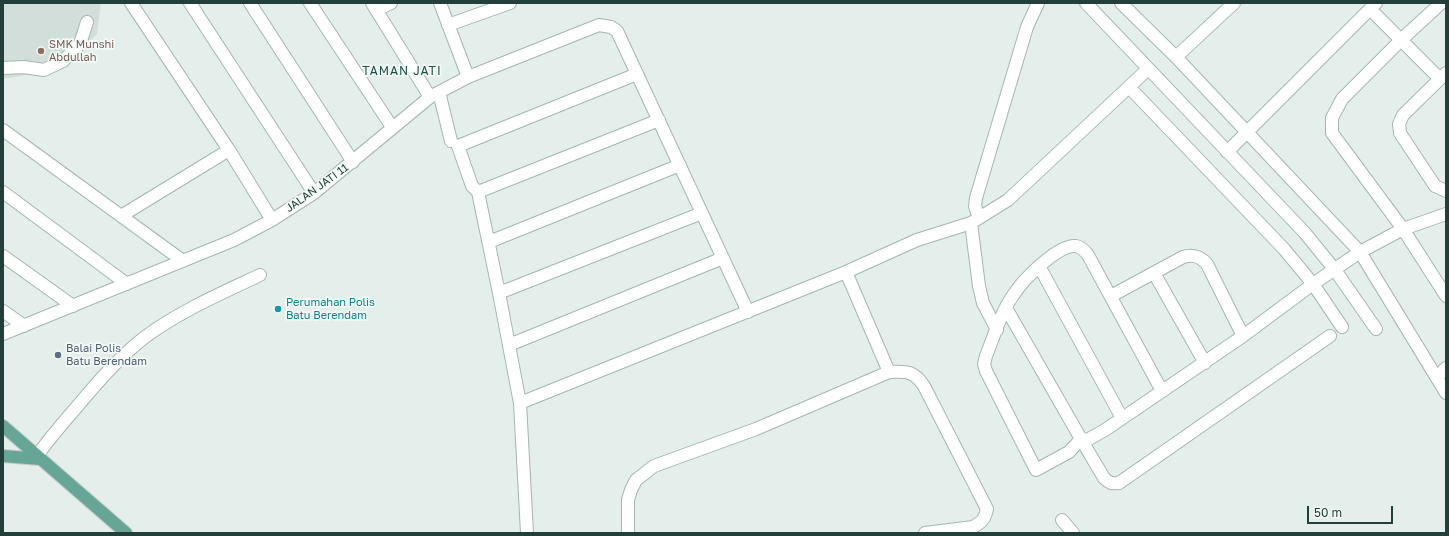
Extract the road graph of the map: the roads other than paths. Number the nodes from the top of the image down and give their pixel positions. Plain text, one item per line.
1 (131, 3) edge
2 (190, 3) edge
3 (250, 3) edge
4 (310, 3) edge
5 (391, 3) edge
6 (440, 3) edge
7 (510, 3) edge
8 (1038, 3) edge
9 (1086, 3) edge
10 (1121, 3) edge
11 (1234, 3) edge
12 (1441, 3) edge
13 (374, 6) edge
14 (1373, 6) edge
15 (87, 22) dead end
16 (448, 25) junction
17 (1401, 40) junction
18 (1176, 57) junction
19 (3, 68) edge
20 (1148, 69) junction
21 (637, 74) junction
22 (1443, 76) edge
23 (468, 77) junction
24 (1129, 87) junction
25 (434, 95) junction
26 (658, 120) junction
27 (392, 127) junction
28 (3, 130) edge
29 (1247, 132) junction
30 (451, 141) dead end
31 (229, 150) junction
32 (1227, 152) junction
33 (353, 162) junction
34 (680, 165) junction
35 (1446, 191) edge
36 (3, 192) edge
37 (314, 192) junction
38 (478, 192) junction
39 (702, 213) junction
40 (1446, 214) edge
41 (121, 216) junction
42 (272, 220) junction
43 (975, 220) junction
44 (1403, 229) junction
45 (488, 242) junction
46 (1360, 252) junction
47 (3, 256) edge
48 (723, 258) junction
49 (182, 261) junction
50 (1039, 266) junction
51 (1335, 270) junction
52 (846, 272) junction
53 (1154, 273) junction
54 (260, 275) dead end
55 (127, 284) junction
56 (1313, 284) junction
57 (499, 293) junction
58 (1111, 296) junction
59 (1446, 296) edge
60 (73, 306) junction
61 (1006, 308) junction
62 (3, 311) edge
63 (748, 312) junction
64 (24, 326) junction
65 (1342, 327) dead end
66 (1376, 329) dead end
67 (997, 330) junction
68 (3, 334) edge
69 (1243, 336) junction
70 (1330, 336) dead end
71 (509, 345) junction
72 (1205, 363) junction
73 (1446, 368) edge
74 (889, 372) junction
75 (1437, 377) junction
76 (1162, 391) junction
77 (1446, 393) edge
78 (520, 403) junction
79 (1122, 418) junction
80 (3, 426) edge
81 (1081, 439) junction
82 (3, 456) edge
83 (38, 458) junction
84 (1062, 520) dead end
85 (126, 533) edge
86 (527, 533) edge
87 (628, 533) edge
88 (925, 533) edge
89 (1073, 533) edge

1 - 31 street
2 - 37 street
3 - 33 street
4 - 27 street
5 - 13 street
6 - 16 street
7 - 16 street
8 - 43 street
9 - 20 street
10 - 18 street
11 - 18 street
12 - 17 street
13 - 25 street
14 - 17 street
14 - 29 street
15 - 19 street
16 - 23 street
17 - 22 street
17 - 44 street
18 - 29 street
20 - 24 street
20 - 32 street
21 - 23 street, JALAN JATI 11
21 - 26 street
21 - 38 street
22 - 35 street
23 - 25 street, JALAN JATI 11
24 - 43 street
24 - 56 street
25 - 27 street, JALAN JATI 11
25 - 30 street
26 - 34 street
26 - 38 street
27 - 33 street, JALAN JATI 11
28 - 41 street
29 - 32 street
29 - 46 street
31 - 41 street
31 - 42 street
32 - 51 street
33 - 37 street, JALAN JATI 11
34 - 39 street
34 - 45 street
36 - 55 street
37 - 42 street, JALAN JATI 11
38 - 45 street
39 - 48 street
39 - 57 street
40 - 44 street
41 - 49 street
42 - 49 street, JALAN JATI 11
43 - 52 street
43 - 67 street
44 - 46 street
44 - 59 street
45 - 57 street
46 - 51 street
46 - 75 street
47 - 60 street
48 - 63 street
48 - 71 street
49 - 55 street, JALAN JATI 11
50 - 58 street
50 - 61 street
50 - 79 street
51 - 56 street
51 - 66 street
52 - 63 street
52 - 74 street
53 - 58 street
53 - 69 street
53 - 72 street
54 - 83 street
55 - 60 street, JALAN JATI 11
56 - 65 street
56 - 69 street
57 - 71 street
58 - 76 street
60 - 64 street, JALAN JATI 11
61 - 67 street
61 - 81 street
62 - 64 street
63 - 78 street
64 - 68 street, JALAN JATI 11
67 - 81 street
69 - 72 street
70 - 81 street
71 - 78 street
72 - 76 street
73 - 75 street
74 - 87 street
74 - 88 street
75 - 77 street
76 - 79 street
78 - 86 street
79 - 81 street
80 - 83 main road
82 - 83 main road
83 - 85 main road
84 - 89 street

